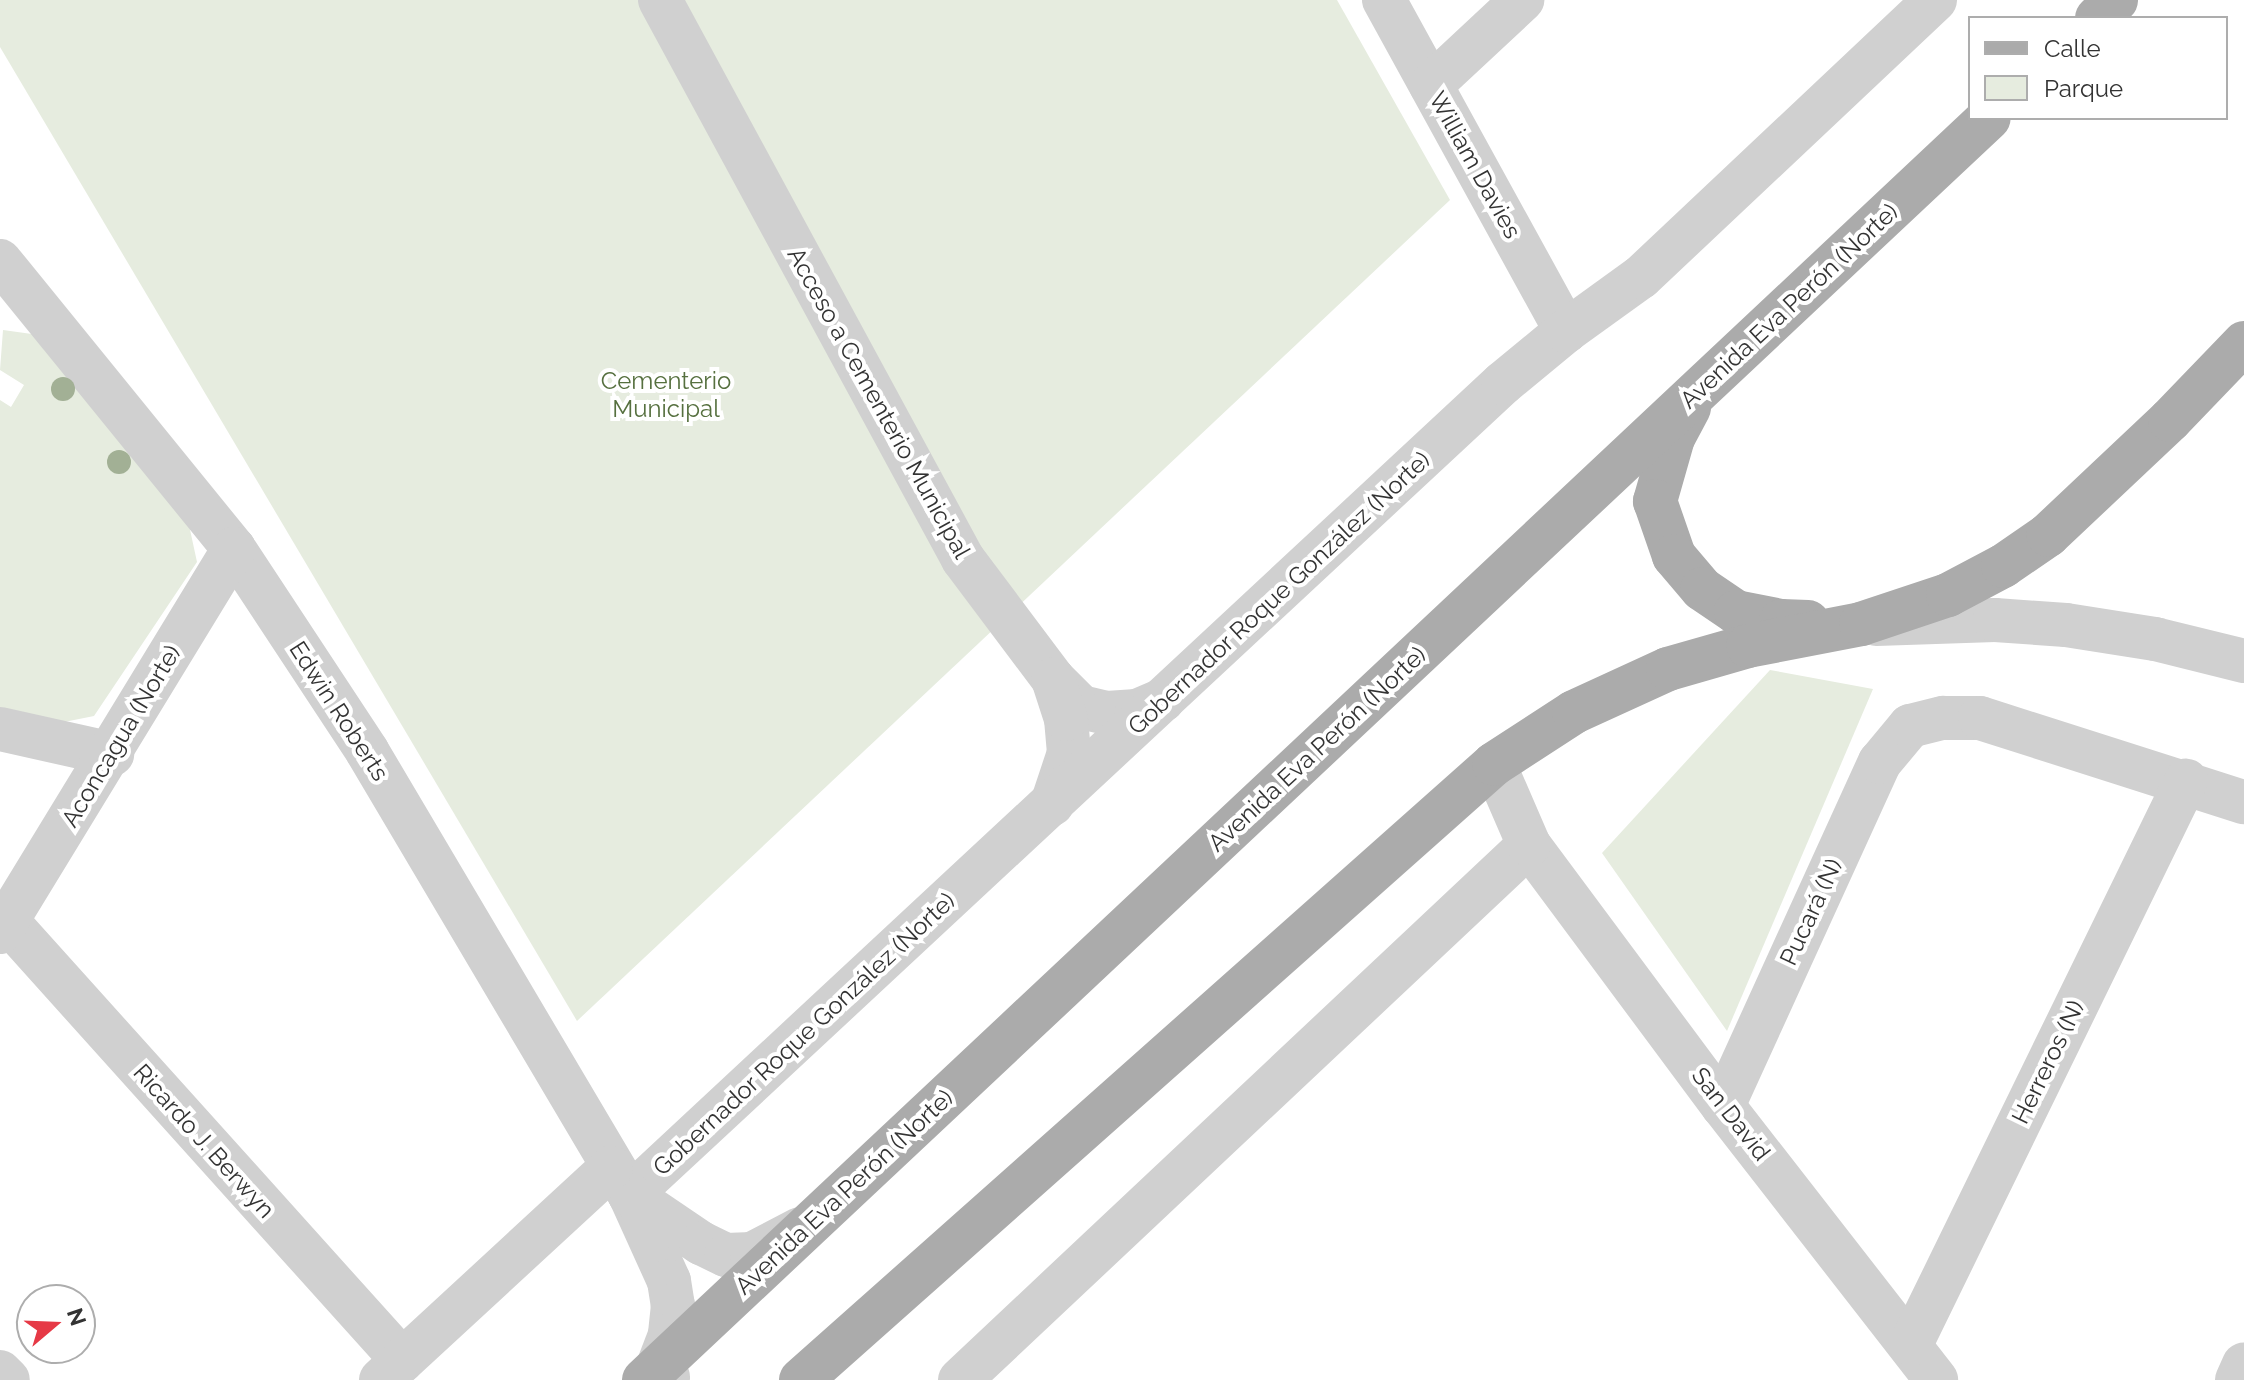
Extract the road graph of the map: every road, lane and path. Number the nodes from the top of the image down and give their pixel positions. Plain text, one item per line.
1 (660, 0) edge
2 (1384, 0) edge
3 (1522, 0) edge
4 (2116, 0) edge
5 (1910, 9) edge
6 (2099, 16) edge
7 (1431, 85) junction
8 (1987, 120) edge
9 (1, 267) edge
10 (1566, 331) junction
11 (2244, 343) edge
12 (1698, 392) junction
13 (234, 549) junction
14 (1861, 624) junction
15 (2244, 661) edge
16 (1053, 679) junction
17 (1169, 697) junction
18 (0, 729) edge
19 (112, 754) junction
20 (1494, 764) junction
21 (2186, 781) junction
22 (2244, 802) edge
23 (1051, 806) junction
24 (1529, 845) junction
25 (3, 926) edge
26 (1723, 1106) junction
27 (620, 1181) junction
28 (810, 1224) junction
29 (1911, 1344) junction
30 (2244, 1364) edge
31 (392, 1370) edge
32 (0, 1372) edge
33 (658, 1375) edge
34 (8, 1380) edge
35 (801, 1380) edge
36 (960, 1380) edge
37 (1936, 1380) edge
38 (2237, 1380) edge

1 - 16 street, Acceso a Cementerio Municipal
2 - 7 street, William Davies
3 - 7 street
4 - 6 main road
5 - 10 street, Gobernador Roque González (Norte)
7 - 10 street, William Davies
8 - 12 main road, Avenida Eva Perón (Norte)
9 - 13 street, Edwin Roberts
10 - 17 street, Gobernador Roque González (Norte)
11 - 14 main road
12 - 14 main road
12 - 28 main road, Avenida Eva Perón (Norte)
13 - 19 street, Aconcagua (Norte)
13 - 27 street, Edwin Roberts
14 - 15 street
14 - 20 main road
16 - 17 street, Acceso a Cementerio Municipal
16 - 23 street
17 - 23 street, Gobernador Roque González (Norte)
18 - 19 street
19 - 25 street, Aconcagua (Norte)
20 - 24 street
20 - 35 main road
21 - 22 street
21 - 26 street, Pucará (N)
21 - 29 street, Herreros (N)
23 - 27 street, Gobernador Roque González (Norte)
24 - 26 street, San David
24 - 36 street
25 - 31 street, Ricardo J. Berwyn
26 - 29 street, San David
27 - 28 street
27 - 31 street, Gobernador Roque González (Norte)
27 - 33 street, Edwin Roberts
28 - 33 main road, Avenida Eva Perón (Norte)
29 - 37 street, San David
30 - 38 street
32 - 34 street

